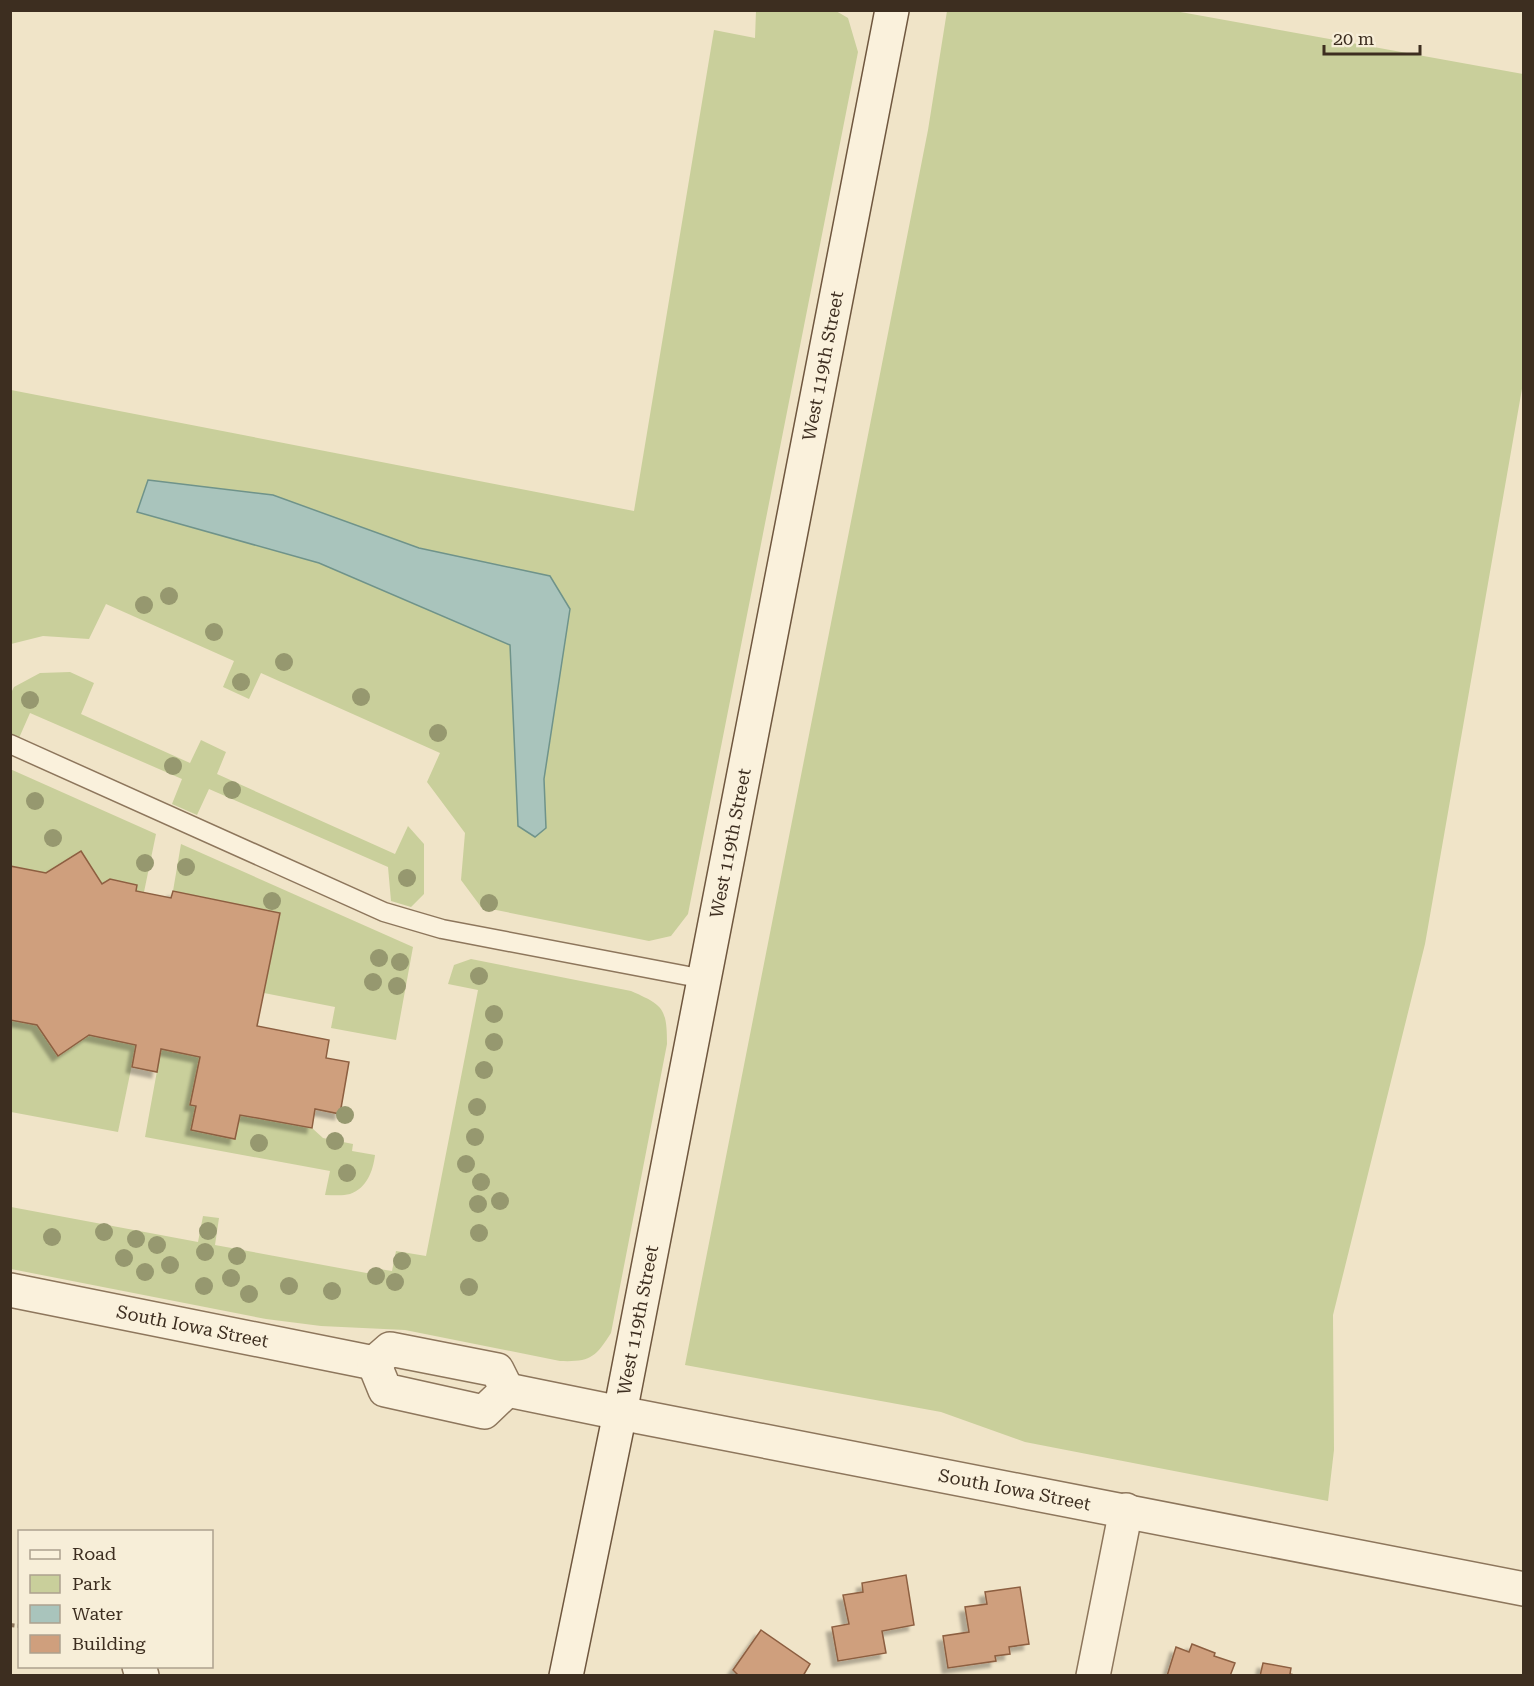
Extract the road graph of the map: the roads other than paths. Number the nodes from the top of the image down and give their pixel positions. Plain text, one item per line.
1 (892, 10) edge
2 (10, 744) edge
3 (704, 979) junction
4 (10, 1290) edge
5 (374, 1363) junction
6 (507, 1390) junction
7 (620, 1413) junction
8 (1126, 1510) junction
9 (1524, 1589) edge
10 (566, 1676) edge
11 (1093, 1676) edge

1 - 3 street, West 119th Street
2 - 3 lane
3 - 7 street, West 119th Street
4 - 5 street, South Iowa Street
5 - 6 street
5 - 6 street
6 - 7 street, South Iowa Street
7 - 8 street, South Iowa Street
7 - 10 street, West 119th Street
8 - 9 street, South Iowa Street
8 - 11 street

